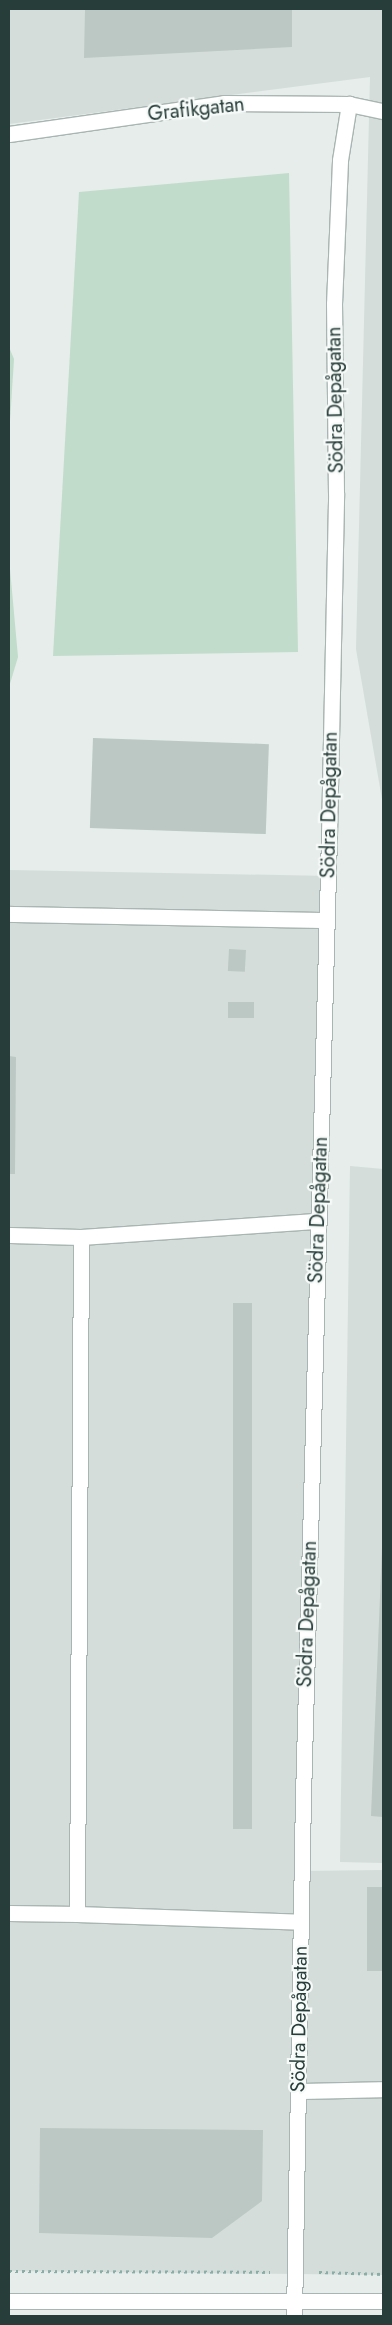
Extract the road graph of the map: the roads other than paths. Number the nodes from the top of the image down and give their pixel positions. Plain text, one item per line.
1 (349, 104) junction
2 (383, 111) edge
3 (9, 134) edge
4 (9, 914) edge
5 (326, 920) junction
6 (318, 1221) junction
7 (9, 1235) edge
8 (81, 1237) junction
9 (9, 1913) edge
10 (77, 1914) junction
11 (301, 1922) junction
12 (383, 2089) edge
13 (298, 2091) junction
14 (295, 2300) junction
15 (9, 2301) edge
16 (383, 2301) edge
17 (294, 2316) edge

1 - 2 street, Grafikgatan
1 - 3 street, Grafikgatan
1 - 5 street, Södra Depågatan
4 - 5 street
5 - 6 street, Södra Depågatan
6 - 8 street
6 - 11 street, Södra Depågatan
7 - 8 street
8 - 10 street
9 - 10 street
10 - 11 street
11 - 13 street, Södra Depågatan
12 - 13 street
13 - 14 street, Södra Depågatan
14 - 15 street
14 - 16 street
14 - 17 street, Södra Depågatan

